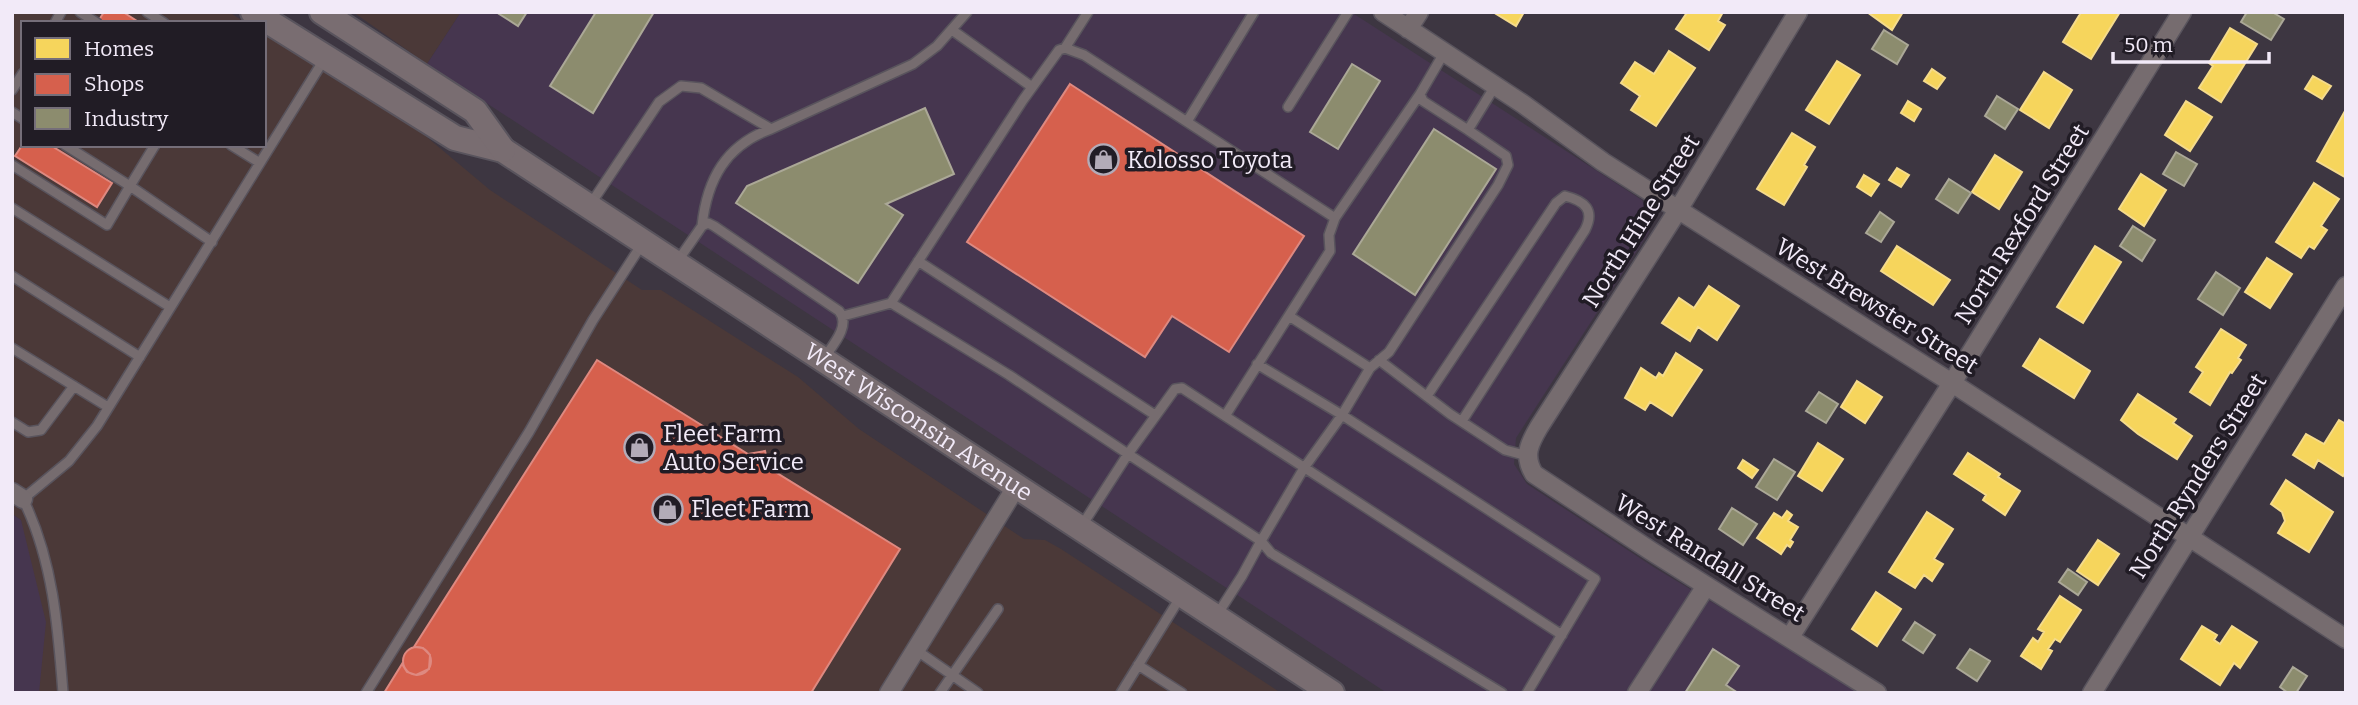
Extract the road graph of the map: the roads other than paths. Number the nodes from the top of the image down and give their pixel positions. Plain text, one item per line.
1 (253, 12) edge
2 (967, 12) edge
3 (1088, 12) edge
4 (1254, 12) edge
5 (1348, 12) edge
6 (1383, 12) edge
7 (1419, 12) edge
8 (1798, 12) edge
9 (2182, 12) edge
10 (324, 13) edge
11 (1408, 29) junction
12 (952, 30) junction
13 (1065, 48) junction
14 (1444, 53) junction
15 (326, 57) junction
16 (1495, 86) junction
17 (1032, 87) junction
18 (1419, 94) junction
19 (1288, 107) dead end
20 (1188, 120) junction
21 (771, 130) junction
22 (1468, 130) junction
23 (68, 147) edge
24 (154, 147) edge
25 (234, 147) edge
26 (503, 150) junction
27 (260, 163) junction
28 (12, 165) edge
29 (130, 186) junction
30 (589, 206) junction
31 (12, 208) edge
32 (1678, 210) junction
33 (1335, 218) junction
34 (702, 226) junction
35 (643, 241) junction
36 (212, 242) junction
37 (918, 261) junction
38 (676, 263) junction
39 (12, 276) edge
40 (2346, 286) edge
41 (891, 303) junction
42 (170, 306) junction
43 (843, 316) junction
44 (1289, 316) junction
45 (12, 348) edge
46 (140, 357) junction
47 (823, 360) junction
48 (1379, 360) junction
49 (1257, 364) junction
50 (1370, 368) junction
51 (1952, 383) junction
52 (74, 386) junction
53 (1427, 396) junction
54 (108, 407) junction
55 (1154, 415) junction
56 (1342, 415) junction
57 (1225, 416) junction
58 (1462, 421) junction
59 (12, 422) edge
60 (1128, 454) junction
61 (1528, 456) junction
62 (1304, 468) junction
63 (1016, 487) junction
64 (18, 495) edge
65 (1080, 529) junction
66 (2188, 538) junction
67 (1261, 541) junction
68 (1706, 586) junction
69 (1182, 595) junction
70 (999, 609) dead end
71 (1216, 617) junction
72 (1562, 635) junction
73 (1790, 637) junction
74 (2346, 639) edge
75 (916, 650) junction
76 (1138, 665) junction
77 (952, 676) junction
78 (64, 693) edge
79 (366, 693) edge
80 (889, 693) edge
81 (940, 693) edge
82 (978, 693) edge
83 (1121, 693) edge
84 (1182, 693) edge
85 (1332, 693) edge
86 (1502, 693) edge
87 (1527, 693) edge
88 (1637, 693) edge
89 (1877, 693) edge
90 (2092, 693) edge

1 - 15 main road, West Wisconsin Avenue
2 - 12 lane
3 - 13 lane
4 - 20 lane
5 - 19 lane
6 - 11 street, West Brewster Street
7 - 11 street
8 - 32 street, North Hine Street
9 - 51 street, North Rexford Street
10 - 26 main road, West Wisconsin Avenue
11 - 14 street, West Brewster Street
12 - 17 lane
12 - 21 lane
13 - 17 lane
13 - 20 lane
14 - 16 street, West Brewster Street
14 - 18 lane
15 - 26 main road, West Wisconsin Avenue
15 - 27 lane
16 - 22 lane
16 - 32 street, West Brewster Street
17 - 37 lane
18 - 22 lane
18 - 33 lane
20 - 33 lane
21 - 30 lane
21 - 34 lane
22 - 48 lane
23 - 29 lane
24 - 29 lane
25 - 27 lane
26 - 30 main road, West Wisconsin Avenue
27 - 36 lane
28 - 29 lane
29 - 36 lane
30 - 35 main road, West Wisconsin Avenue
31 - 42 lane
32 - 51 street, West Brewster Street
32 - 61 street, North Hine Street
33 - 44 lane
34 - 38 lane
34 - 43 lane
35 - 38 main road, West Wisconsin Avenue
35 - 79 lane
36 - 42 lane
37 - 41 lane
37 - 55 lane
38 - 47 main road, West Wisconsin Avenue
39 - 46 lane
40 - 66 street, North Rynders Street
41 - 43 lane
41 - 60 lane
42 - 46 lane
43 - 47 lane
44 - 49 lane
44 - 50 lane
45 - 52 lane
46 - 54 lane
47 - 63 main road, West Wisconsin Avenue
48 - 50 lane
48 - 53 lane
49 - 56 lane
49 - 57 lane
50 - 56 lane
51 - 66 street, West Brewster Street
51 - 73 street, North Rexford Street
52 - 54 lane
52 - 59 lane
53 - 58 lane
53 - 58 lane
54 - 64 lane
55 - 57 lane
55 - 60 lane
56 - 62 lane
56 - 72 lane
57 - 62 lane
58 - 61 lane
60 - 65 lane
60 - 67 lane
61 - 68 street, West Randall Street
62 - 67 lane
62 - 72 lane
63 - 65 main road, West Wisconsin Avenue
63 - 75 street
64 - 78 lane
65 - 69 main road, West Wisconsin Avenue
66 - 74 street, West Brewster Street
66 - 90 street, North Rynders Street
67 - 71 lane
67 - 86 lane
68 - 73 street, West Randall Street
68 - 88 street
69 - 71 main road, West Wisconsin Avenue
69 - 76 lane
70 - 77 lane
71 - 85 main road, West Wisconsin Avenue
72 - 87 lane
73 - 89 street, West Randall Street
75 - 77 lane
75 - 80 street
76 - 83 lane
76 - 84 lane
77 - 81 lane
77 - 82 lane

